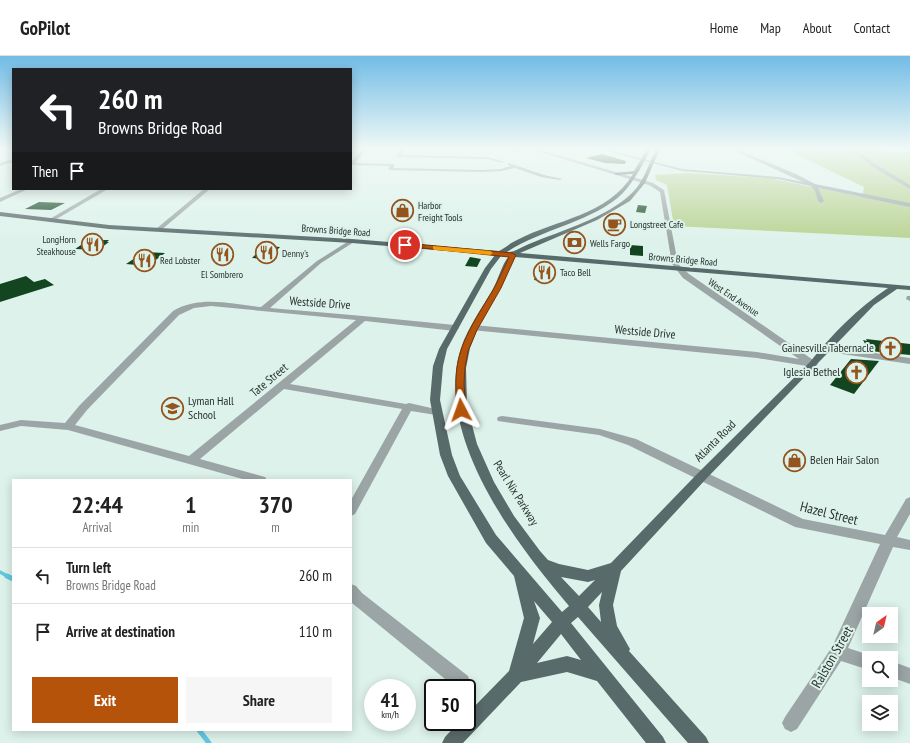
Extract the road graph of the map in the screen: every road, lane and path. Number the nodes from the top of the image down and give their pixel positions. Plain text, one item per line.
1 (630, 181) edge
2 (640, 181) edge
3 (787, 181) edge
4 (804, 181) edge
5 (900, 181) edge
6 (643, 182) junction
7 (813, 186) junction
8 (910, 187) edge
9 (23, 190) edge
10 (103, 190) edge
11 (206, 190) edge
12 (0, 200) edge
13 (821, 201) dead end
14 (910, 205) edge
15 (0, 214) edge
16 (51, 220) junction
17 (158, 230) junction
18 (352, 241) junction
19 (532, 244) junction
20 (499, 254) junction
21 (512, 255) junction
22 (552, 258) junction
23 (680, 269) junction
24 (896, 287) junction
25 (910, 288) edge
26 (263, 310) junction
27 (363, 318) junction
28 (455, 328) junction
29 (474, 328) junction
30 (830, 350) junction
31 (910, 361) edge
32 (813, 364) junction
33 (284, 386) junction
34 (409, 406) junction
35 (436, 412) junction
36 (502, 419) dead end
37 (68, 427) junction
38 (0, 428) edge
39 (191, 461) junction
40 (702, 476) junction
41 (257, 479) edge
42 (910, 502) edge
43 (352, 507) edge
44 (888, 542) junction
45 (910, 545) edge
46 (545, 565) junction
47 (615, 568) junction
48 (519, 573) junction
49 (352, 591) edge
50 (579, 606) junction
51 (561, 622) junction
52 (838, 652) junction
53 (862, 660) edge
54 (630, 664) junction
55 (898, 672) edge
56 (516, 675) junction
57 (602, 676) junction
58 (910, 676) edge
59 (458, 679) edge
60 (791, 723) dead end
61 (451, 743) edge
62 (657, 743) edge
63 (700, 743) edge

1 - 20 main road
2 - 6 street, West End Avenue
3 - 7 street
4 - 7 street
5 - 8 street
6 - 19 main road
6 - 23 street, West End Avenue
7 - 13 street
7 - 14 street
9 - 12 street
10 - 16 street
11 - 17 street
15 - 16 main road, Browns Bridge Road
16 - 17 main road, Browns Bridge Road
17 - 18 main road, Browns Bridge Road
18 - 20 main road, Browns Bridge Road
18 - 26 street
19 - 21 main road
19 - 22 main road
20 - 21 main road, Browns Bridge Road
20 - 28 main road
21 - 22 main road, Browns Bridge Road
21 - 29 main road, Pearl Nix Parkway
22 - 23 main road, Browns Bridge Road
23 - 24 main road, Browns Bridge Road
23 - 32 street, West End Avenue
24 - 25 main road, Browns Bridge Road
24 - 30 main road, Atlanta Road
26 - 27 street, Westside Drive
26 - 37 street, Westside Drive
27 - 28 street, Westside Drive
27 - 33 street, Tate Street
28 - 35 main road
29 - 32 street, Westside Drive
29 - 46 main road, Pearl Nix Parkway
30 - 31 street
30 - 32 main road, Atlanta Road
32 - 40 main road, Atlanta Road
33 - 34 street
33 - 39 street, Tate Street
34 - 35 street
34 - 43 street
35 - 48 main road
36 - 40 street, Hazel Street
37 - 38 street
37 - 39 street
39 - 41 street
40 - 44 street, Hazel Street
40 - 47 main road, Atlanta Road
42 - 44 street, Ralston Street
44 - 45 street, Hazel Street
44 - 52 street, Ralston Street
46 - 47 main road
46 - 50 main road, Pearl Nix Parkway
47 - 50 main road, Atlanta Road
47 - 54 main road
48 - 51 main road
48 - 56 main road
49 - 59 street
50 - 51 main road, Atlanta Road
50 - 54 main road, Pearl Nix Parkway
51 - 56 main road, Atlanta Road
51 - 57 main road
52 - 53 street
52 - 60 street, Ralston Street
54 - 63 main road, Pearl Nix Parkway
55 - 58 street
56 - 57 main road
56 - 61 main road, Atlanta Road
57 - 62 main road

